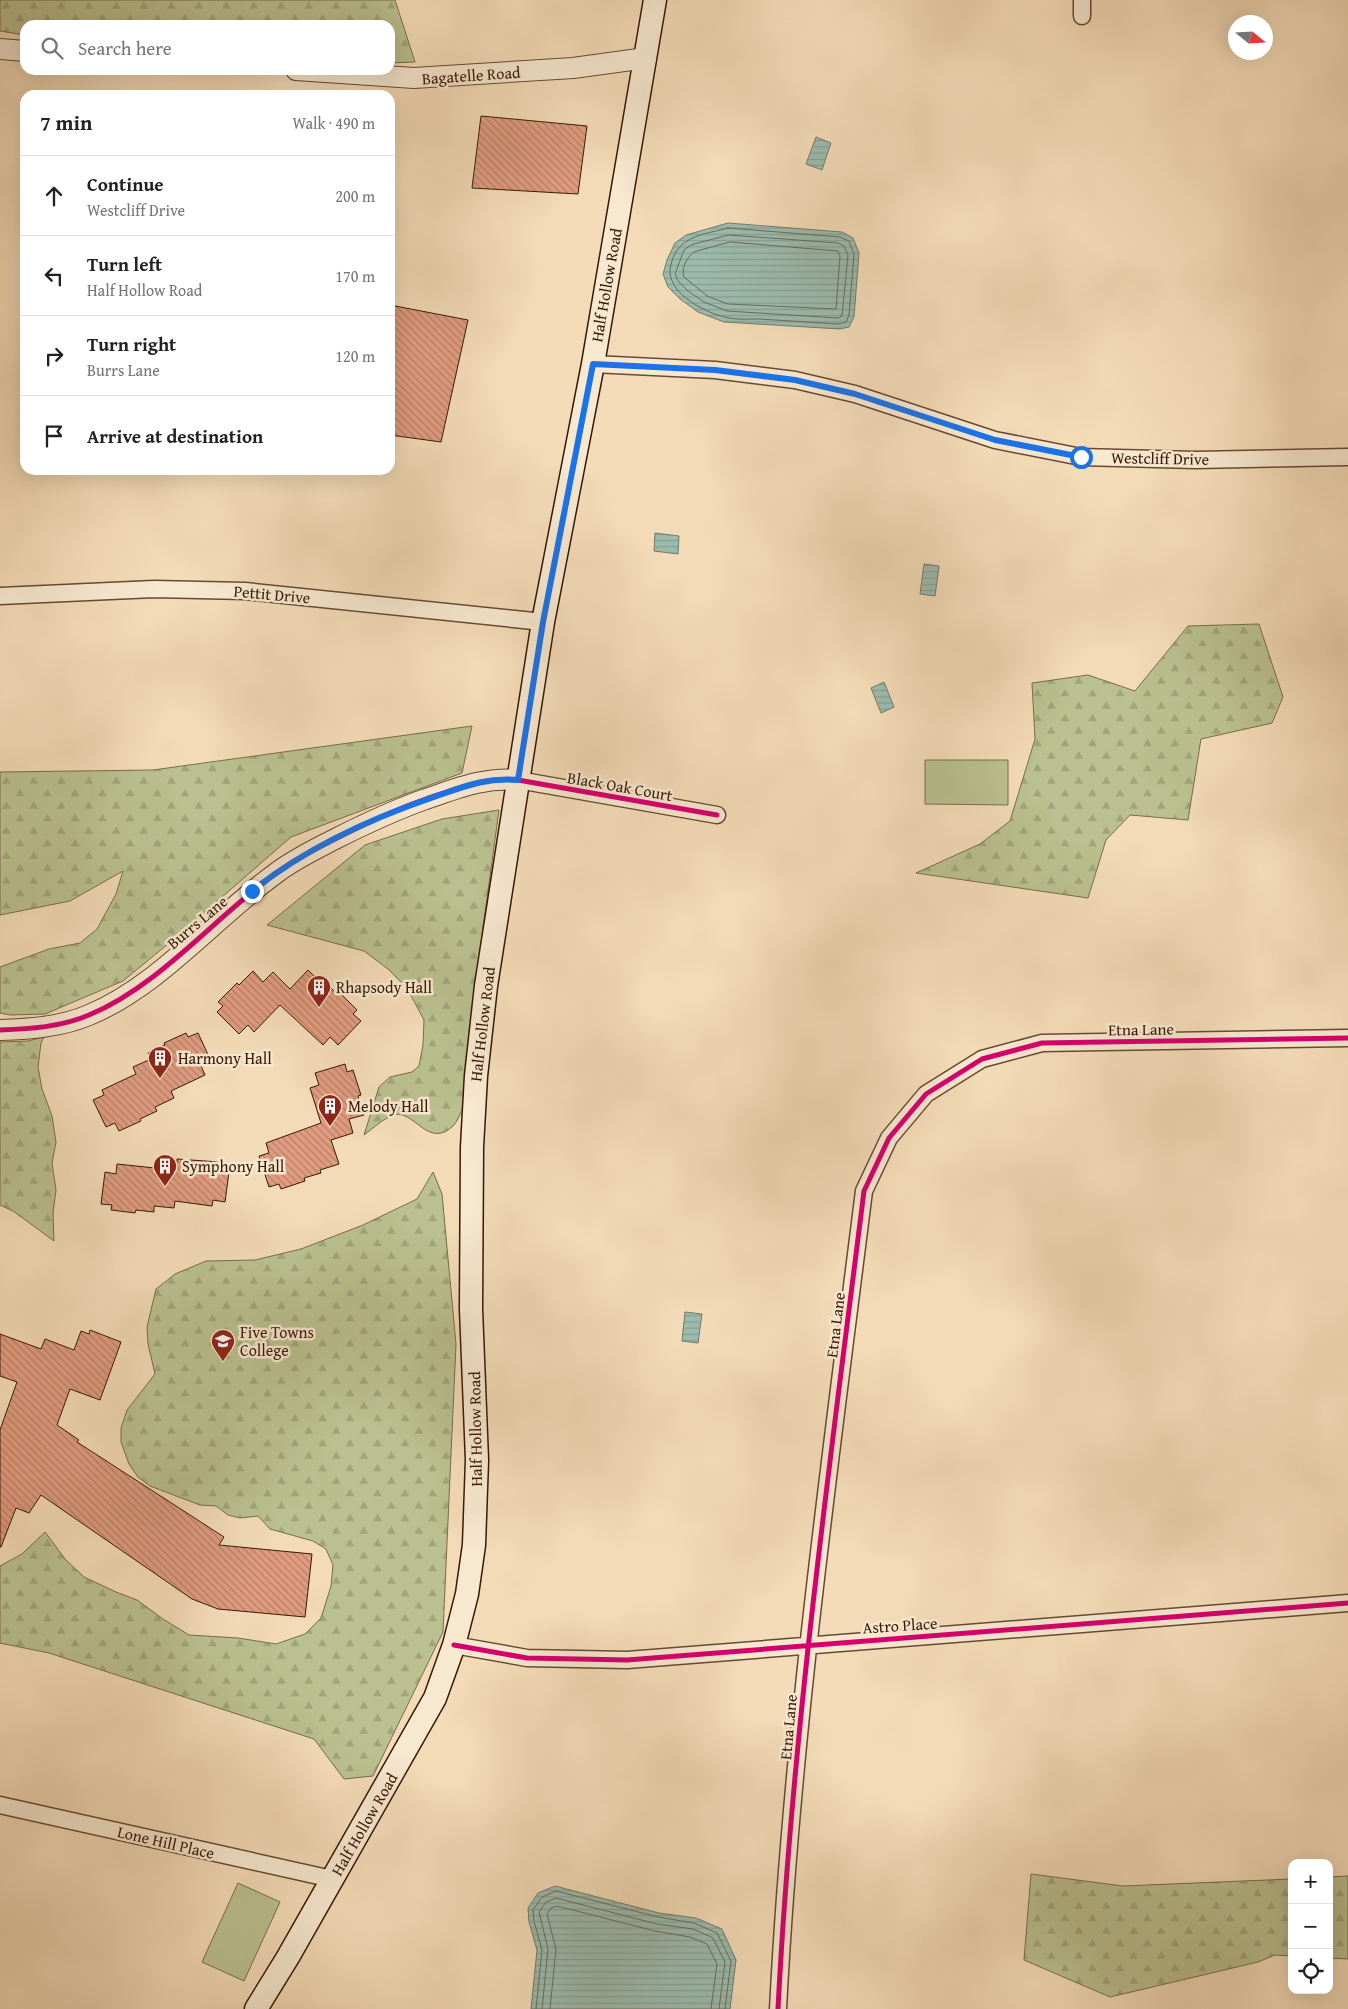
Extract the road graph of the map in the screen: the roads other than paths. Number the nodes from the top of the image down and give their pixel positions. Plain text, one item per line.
1 (655, 0) edge
2 (0, 49) edge
3 (20, 51) edge
4 (646, 58) junction
5 (370, 75) edge
6 (593, 364) junction
7 (1348, 457) edge
8 (0, 596) edge
9 (543, 622) junction
10 (518, 780) junction
11 (717, 816) dead end
12 (0, 1030) edge
13 (1348, 1038) edge
14 (1348, 1604) edge
15 (807, 1644) junction
16 (454, 1645) junction
17 (0, 1805) edge
18 (332, 1879) junction
19 (256, 2009) edge
20 (778, 2009) edge

1 - 4 main road, Half Hollow Road
2 - 3 street
4 - 5 street, Bagatelle Road
4 - 6 main road, Half Hollow Road
6 - 7 street, Westcliff Drive
6 - 9 main road, Half Hollow Road
8 - 9 street, Pettit Drive
9 - 10 main road, Half Hollow Road
10 - 11 street, Black Oak Court
10 - 12 street, Burrs Lane
10 - 16 main road, Half Hollow Road
13 - 15 street, Etna Lane
14 - 15 street, Astro Place
15 - 16 street, Astro Place
15 - 20 street, Etna Lane
16 - 18 main road, Half Hollow Road
17 - 18 street, Lone Hill Place
18 - 19 main road, Half Hollow Road

